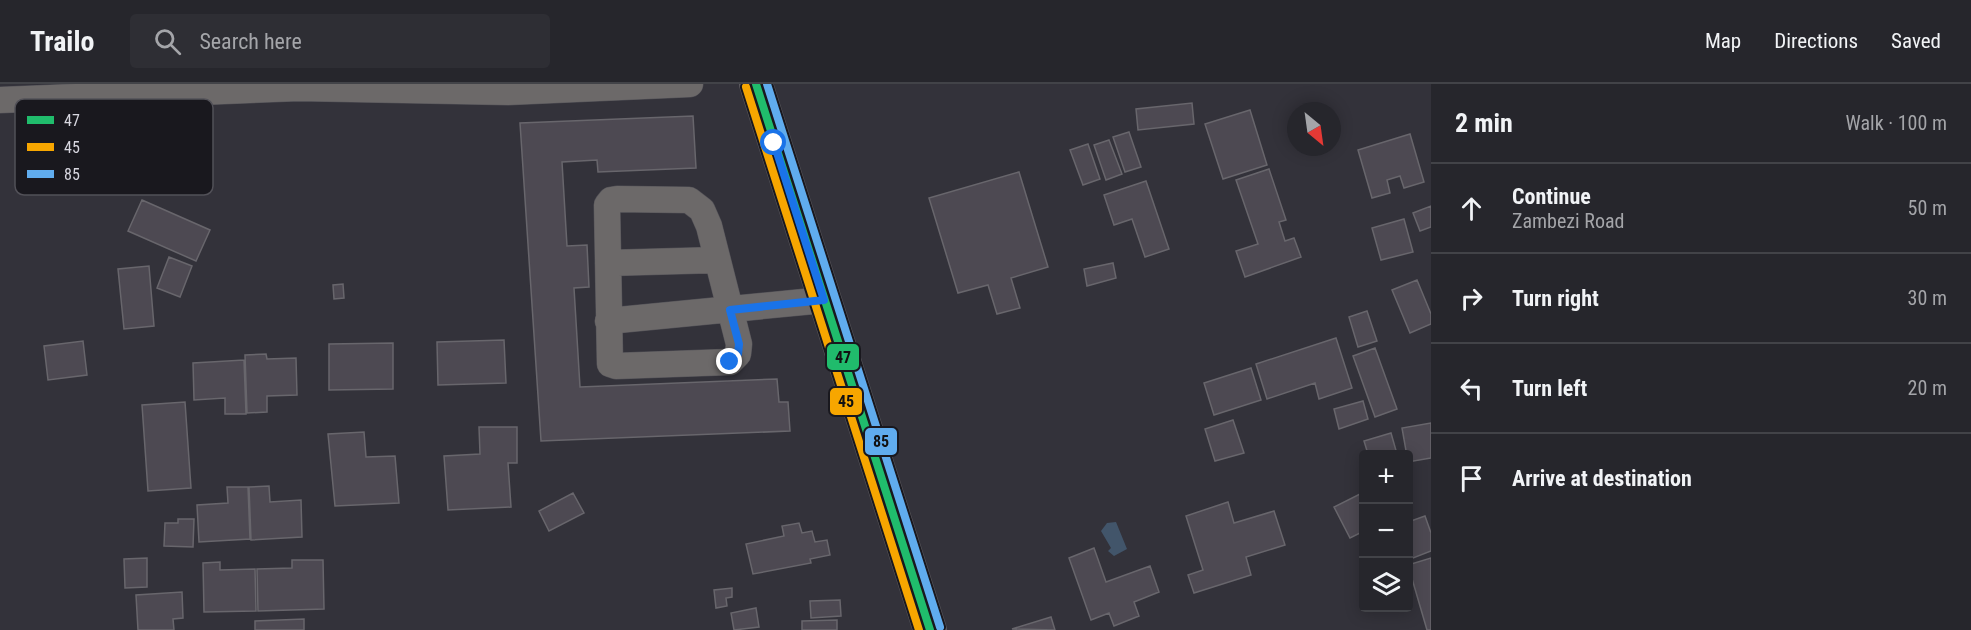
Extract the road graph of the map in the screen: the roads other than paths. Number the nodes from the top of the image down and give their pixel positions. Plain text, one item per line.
1 (690, 84) edge
2 (756, 84) edge
3 (15, 99) edge
4 (25, 99) edge
5 (0, 100) edge
6 (717, 260) junction
7 (608, 263) junction
8 (824, 300) junction
9 (730, 310) junction
10 (608, 321) junction
11 (930, 630) edge

1 - 4 street
2 - 8 main road
3 - 5 street
6 - 7 street
6 - 7 street
6 - 9 street
7 - 10 street
8 - 9 street
8 - 11 main road
9 - 10 street
9 - 10 street

